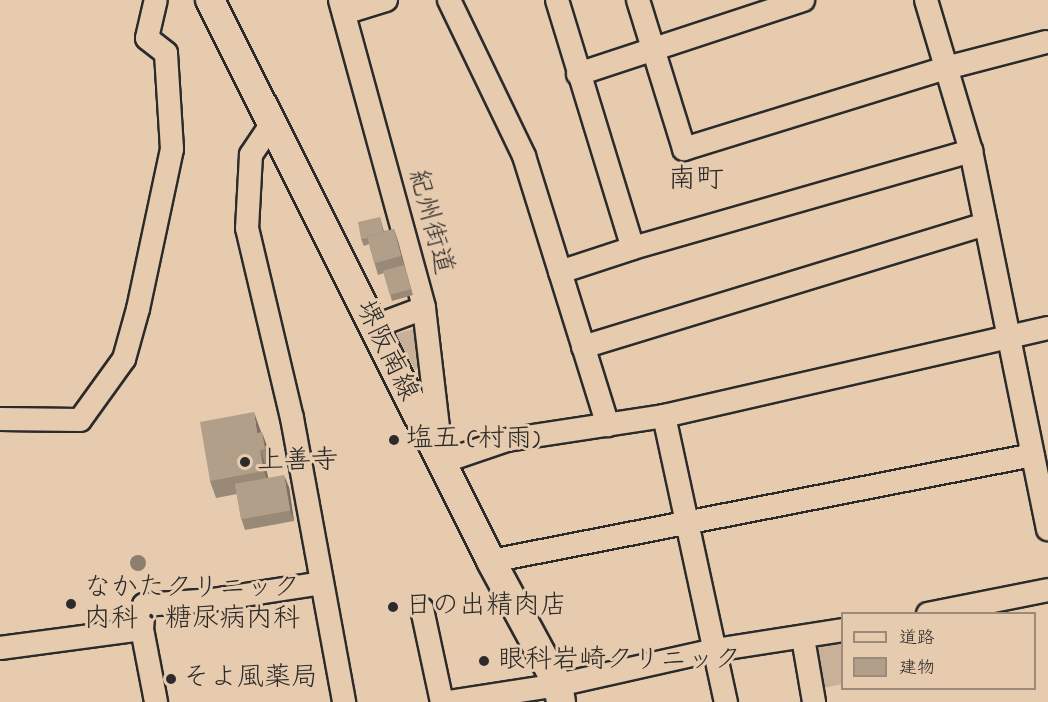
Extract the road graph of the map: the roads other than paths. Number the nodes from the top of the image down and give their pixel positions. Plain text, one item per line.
1 (156, 0) edge
2 (210, 0) edge
3 (386, 0) edge
4 (449, 0) edge
5 (557, 0) edge
6 (638, 0) edge
7 (803, 0) edge
8 (926, 0) edge
9 (342, 7) edge
10 (1046, 42) dead end
11 (654, 49) junction
12 (946, 68) junction
13 (578, 74) junction
14 (271, 125) junction
15 (971, 151) junction
16 (986, 224) junction
17 (633, 248) junction
18 (560, 272) junction
19 (424, 308) junction
20 (373, 327) junction
21 (1048, 328) edge
22 (1010, 336) junction
23 (584, 347) junction
24 (664, 416) junction
25 (0, 419) edge
26 (608, 425) junction
27 (1033, 455) junction
28 (442, 462) junction
29 (687, 524) junction
30 (1048, 530) edge
31 (491, 561) junction
32 (322, 584) junction
33 (1048, 590) edge
34 (422, 609) dead end
35 (938, 612) edge
36 (142, 629) junction
37 (841, 630) edge
38 (803, 638) junction
39 (0, 642) edge
40 (716, 650) junction
41 (560, 694) edge
42 (156, 702) edge
43 (344, 702) edge
44 (442, 702) edge
45 (448, 702) edge
46 (726, 702) edge
47 (814, 702) edge

1 - 25 street
2 - 14 main road, 堺阪南線
3 - 9 street
4 - 18 street
5 - 13 street
6 - 11 street
7 - 11 street
8 - 12 street
9 - 19 street, 紀州街道
10 - 12 street
11 - 12 street
11 - 13 street
12 - 15 street
13 - 17 street
14 - 20 main road, 堺阪南線
14 - 32 street
15 - 16 street
15 - 17 street
16 - 22 street
16 - 23 street
17 - 18 street
18 - 23 street
19 - 20 street
19 - 28 street, 紀州街道
20 - 28 main road, 堺阪南線
21 - 22 street
22 - 24 street
22 - 27 street
23 - 26 street
24 - 26 street
24 - 29 street
26 - 28 street
27 - 29 street
27 - 30 street
28 - 31 main road, 堺阪南線
29 - 31 street
29 - 40 street
31 - 41 main road, 堺阪南線
32 - 36 street
32 - 43 street
33 - 35 street
34 - 44 street
36 - 39 street
36 - 42 street
37 - 38 street
38 - 40 street
38 - 47 street
40 - 41 street
40 - 46 street
41 - 45 street

